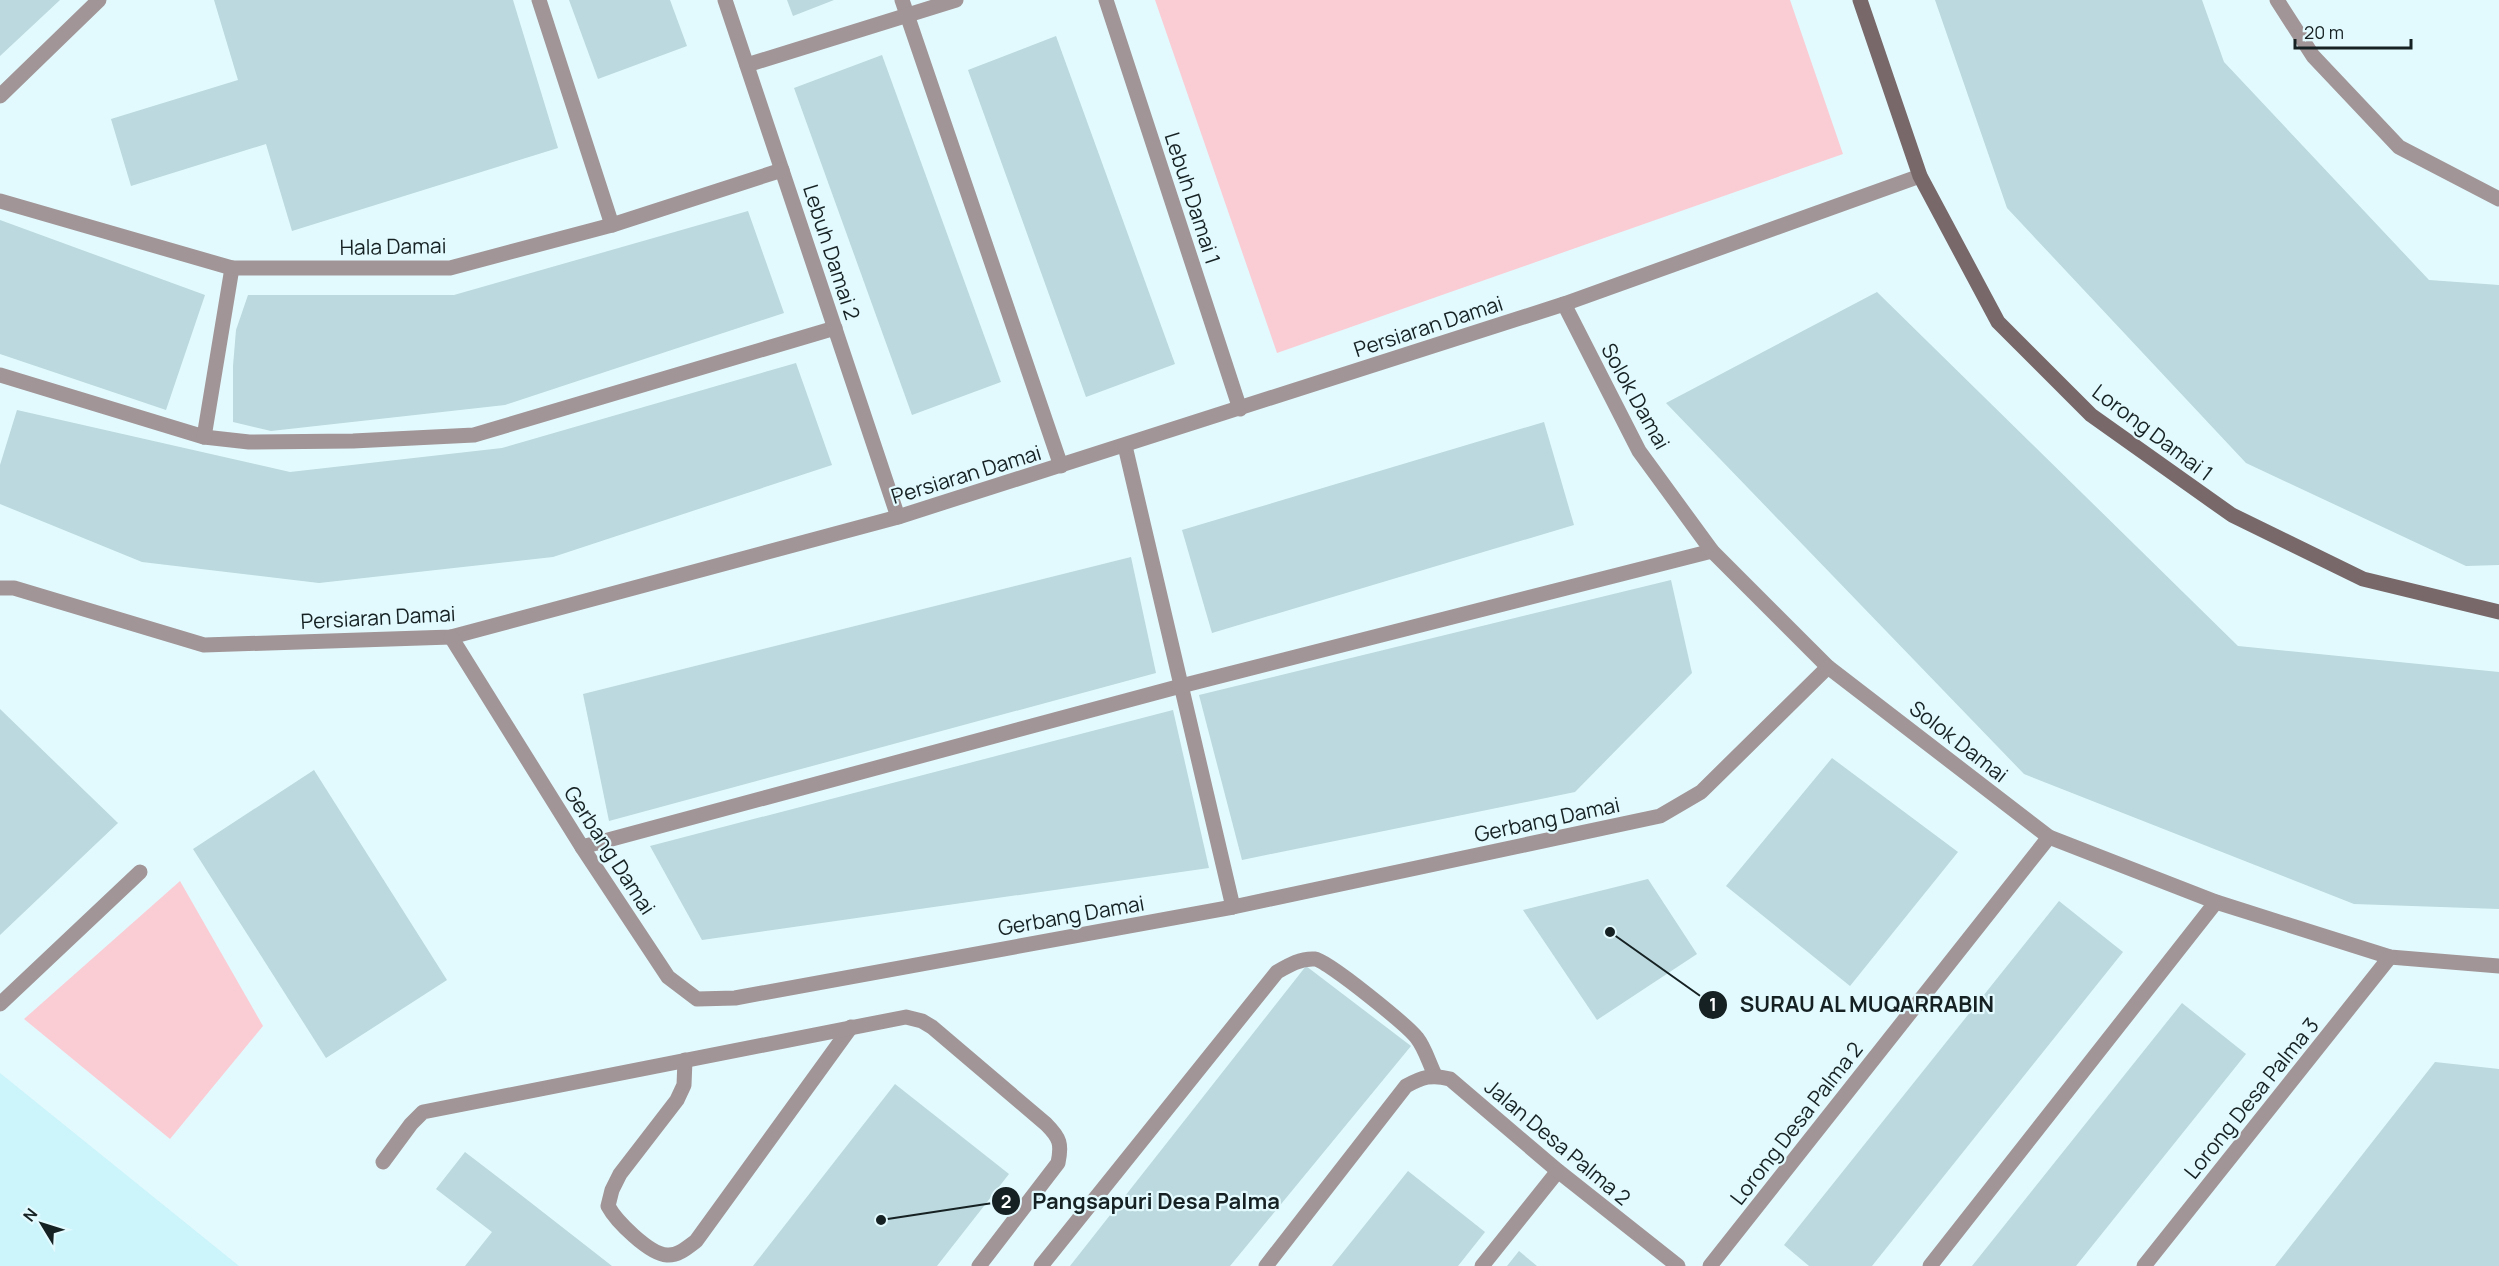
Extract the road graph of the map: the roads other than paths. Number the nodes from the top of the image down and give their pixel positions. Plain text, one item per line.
1 (99, 0) edge
2 (538, 0) edge
3 (725, 0) edge
4 (902, 0) edge
5 (957, 0) edge
6 (1106, 0) edge
7 (1860, 0) edge
8 (2278, 0) edge
9 (907, 15) junction
10 (747, 65) junction
11 (0, 96) edge
12 (782, 170) junction
13 (1920, 176) junction
14 (2499, 199) edge
15 (0, 201) edge
16 (612, 225) junction
17 (232, 267) junction
18 (1564, 304) junction
19 (835, 328) junction
20 (0, 375) edge
21 (1240, 409) junction
22 (204, 437) junction
23 (1125, 446) junction
24 (1061, 466) junction
25 (898, 518) junction
26 (1712, 551) junction
27 (0, 588) edge
28 (2499, 612) edge
29 (451, 637) junction
30 (1828, 667) junction
31 (1181, 686) junction
32 (2049, 837) junction
33 (582, 847) junction
34 (140, 872) dead end
35 (2216, 902) junction
36 (1233, 907) junction
37 (2390, 957) junction
38 (2499, 966) edge
39 (0, 1004) edge
40 (851, 1027) junction
41 (685, 1060) junction
42 (1435, 1075) junction
43 (383, 1162) dead end
44 (1558, 1171) junction
45 (979, 1266) edge
46 (1041, 1266) edge
47 (1266, 1266) edge
48 (1482, 1266) edge
49 (1678, 1266) edge
50 (1710, 1266) edge
51 (1930, 1266) edge
52 (2144, 1266) edge

1 - 11 street
2 - 16 street
3 - 10 street, Lebuh Damai 2
4 - 9 street
5 - 9 street
6 - 21 street, Lebuh Damai 1
7 - 13 street, Lorong Damai 1
8 - 14 street
9 - 10 street
9 - 24 street
10 - 12 street, Lebuh Damai 2
12 - 16 street, Hala Damai
12 - 19 street, Lebuh Damai 2
13 - 18 street, Persiaran Damai
13 - 28 street, Lorong Damai 1
15 - 17 street, Hala Damai
16 - 17 street, Hala Damai
17 - 22 street
18 - 21 street, Persiaran Damai
18 - 26 street, Solok Damai
19 - 22 street
19 - 25 street, Lebuh Damai 2
20 - 22 street
21 - 23 street, Persiaran Damai
23 - 24 street, Persiaran Damai
23 - 31 street
24 - 25 street, Persiaran Damai
25 - 29 street, Persiaran Damai
26 - 30 street, Solok Damai
26 - 31 street
27 - 29 street, Persiaran Damai
29 - 33 street, Gerbang Damai
30 - 32 street, Solok Damai
30 - 36 street, Gerbang Damai
31 - 33 street
31 - 36 street
32 - 35 street, Solok Damai
32 - 50 street, Lorong Desa Palma 2
33 - 36 street, Gerbang Damai
34 - 39 street
35 - 37 street, Solok Damai
35 - 51 street
37 - 38 street, Solok Damai
37 - 52 street, Lorong Desa Palma 3
40 - 41 street
40 - 41 street
40 - 45 street
41 - 43 street
42 - 44 street, Jalan Desa Palma 2
42 - 46 street
42 - 47 street
44 - 48 street
44 - 49 street, Jalan Desa Palma 2

